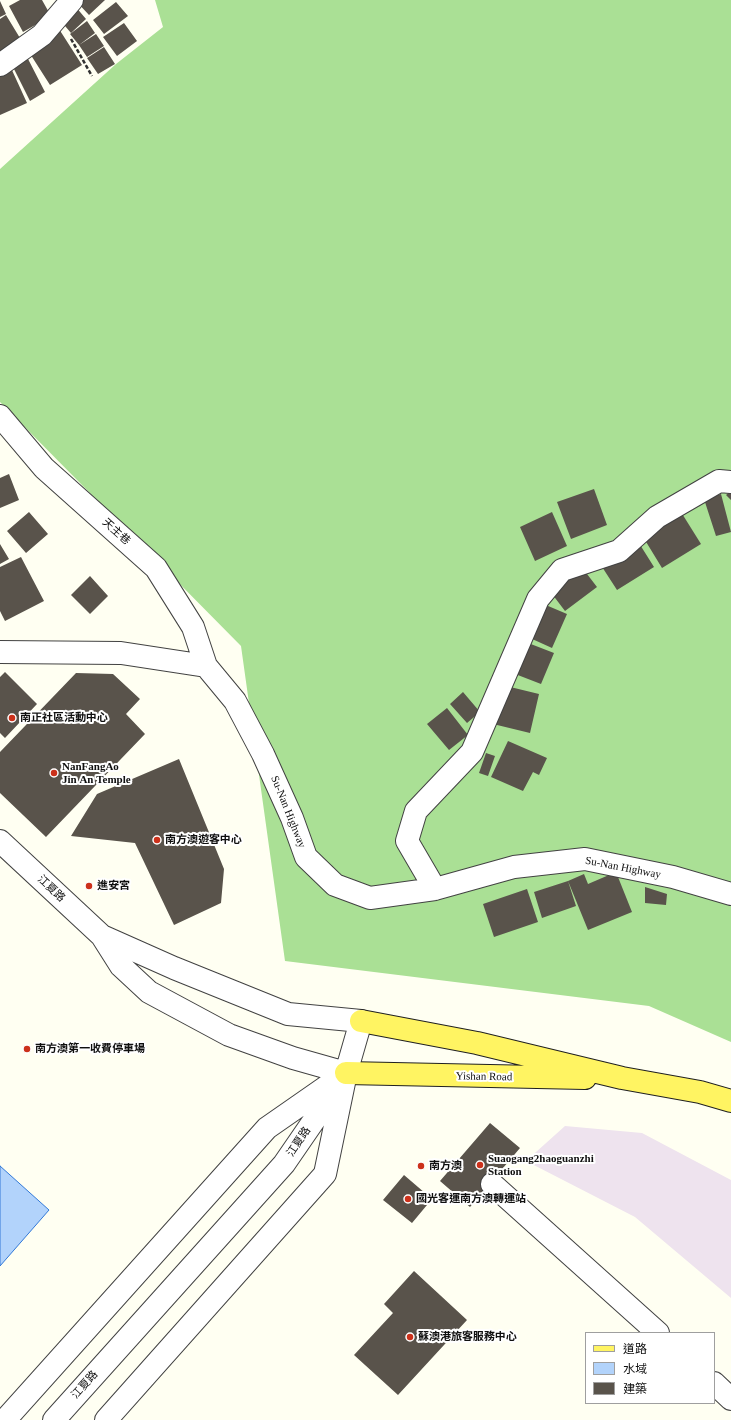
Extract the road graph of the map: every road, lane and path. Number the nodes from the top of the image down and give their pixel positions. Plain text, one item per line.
1 (72, 0) edge
2 (56, 20) junction
3 (0, 65) edge
4 (92, 76) dead end
5 (0, 416) edge
6 (731, 482) edge
7 (0, 652) edge
8 (206, 666) junction
9 (0, 841) edge
10 (435, 889) junction
11 (731, 894) edge
12 (102, 936) junction
13 (361, 1021) junction
14 (346, 1073) junction
15 (622, 1078) junction
16 (731, 1101) edge
17 (492, 1184) dead end
18 (657, 1332) edge
19 (715, 1385) edge
20 (731, 1399) edge
21 (5, 1420) edge
22 (54, 1420) edge
23 (106, 1420) edge

1 - 2 street
2 - 3 street
2 - 4 path
5 - 8 street, 天主巷
6 - 10 street
7 - 8 street
8 - 10 street, Su-Nan Highway
9 - 12 street, 江夏路
10 - 11 street, Su-Nan Highway
12 - 13 street, 江夏路
12 - 14 street, 江夏路
13 - 14 street
13 - 15 main road, Yishan Road
14 - 15 main road, Yishan Road
14 - 21 street
14 - 22 street, 江夏路
14 - 23 street
15 - 16 main road, Yishan Road
17 - 18 street
19 - 20 street

